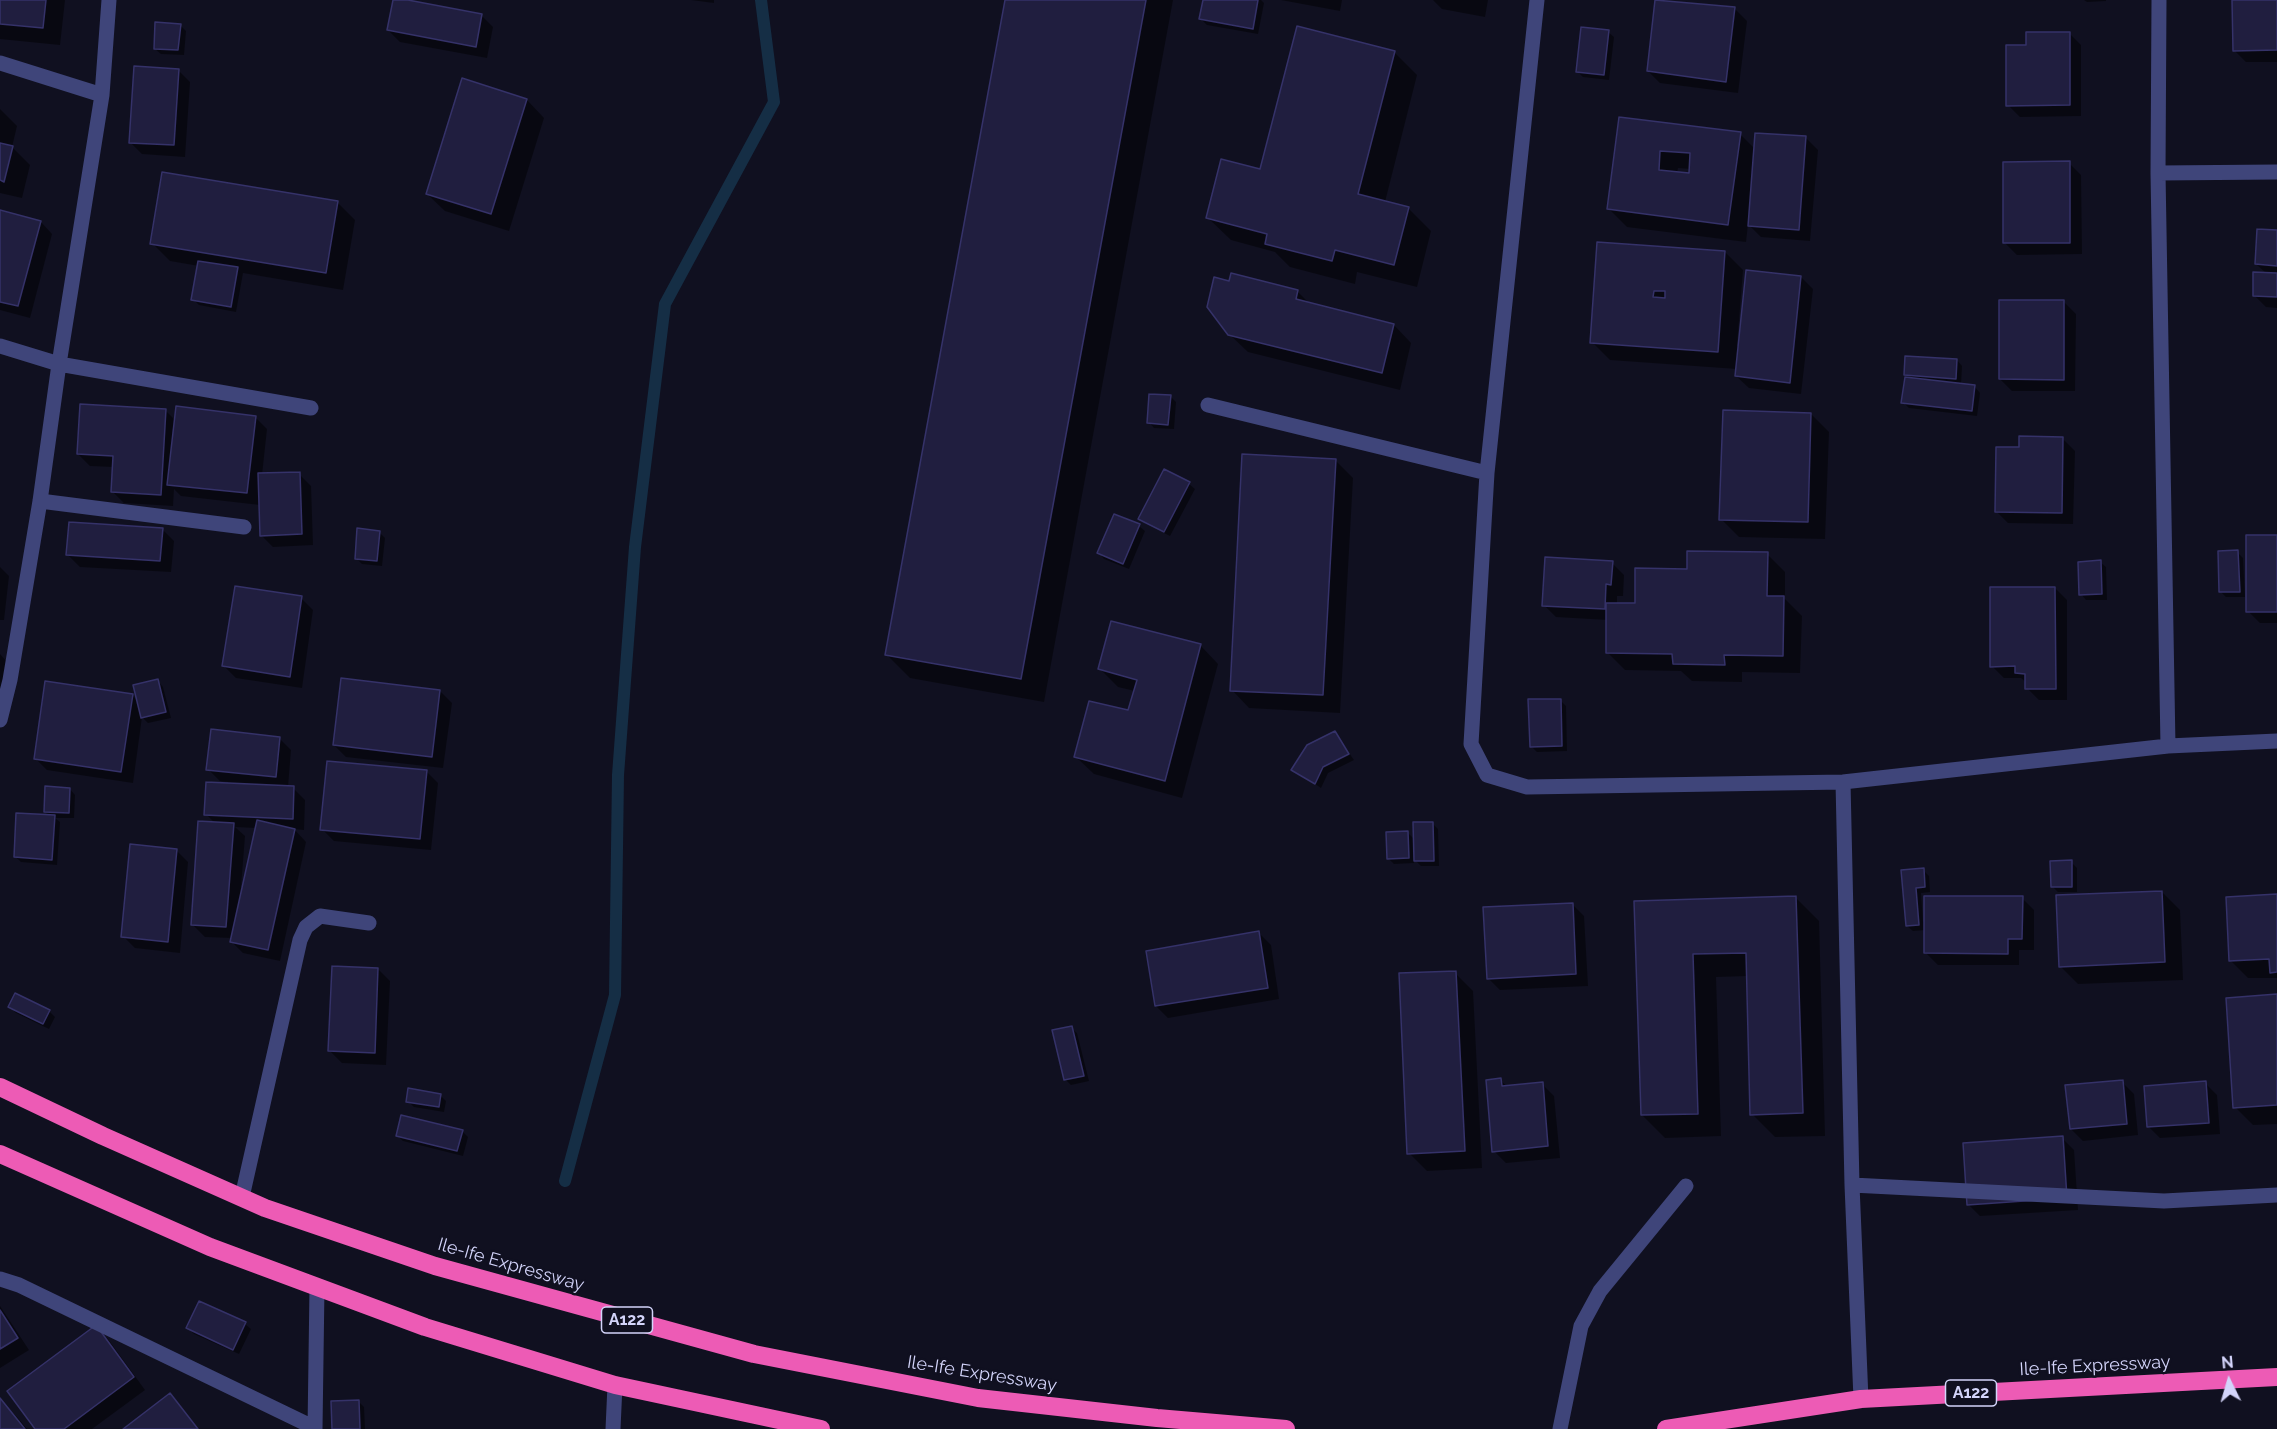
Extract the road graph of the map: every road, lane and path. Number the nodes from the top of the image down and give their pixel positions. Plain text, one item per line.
1 (109, 0) edge
2 (1538, 0) edge
3 (2159, 0) edge
4 (0, 63) edge
5 (102, 95) junction
6 (2277, 172) edge
7 (2158, 173) junction
8 (0, 346) edge
9 (59, 364) junction
10 (1208, 405) dead end
11 (311, 408) dead end
12 (1488, 473) junction
13 (40, 501) junction
14 (244, 527) dead end
15 (0, 720) edge
16 (2277, 741) edge
17 (2168, 746) junction
18 (1843, 782) junction
19 (369, 923) dead end
20 (0, 1087) edge
21 (0, 1154) edge
22 (1852, 1185) junction
23 (1686, 1186) dead end
24 (2277, 1195) edge
25 (242, 1197) junction
26 (0, 1279) edge
27 (317, 1287) junction
28 (2277, 1377) edge
29 (615, 1385) junction
30 (1861, 1399) junction
31 (315, 1429) edge
32 (613, 1429) edge
33 (821, 1429) edge
34 (1286, 1429) edge
35 (1560, 1429) edge
36 (1666, 1429) edge

1 - 5 street
2 - 12 street
3 - 7 street
4 - 5 street
5 - 9 street
6 - 7 street
7 - 17 street
8 - 9 street
9 - 11 street
9 - 13 street
10 - 12 street
12 - 18 street
13 - 14 street
13 - 15 street
16 - 17 street
17 - 18 street
18 - 22 street
19 - 25 street
20 - 25 highway, Ile-Ife Expressway / A122
21 - 27 highway
22 - 24 street
22 - 30 street
23 - 35 street
25 - 34 highway, Ile-Ife Expressway / A122
26 - 31 street
27 - 29 highway
27 - 31 street
28 - 30 highway, Ile-Ife Expressway / A122
29 - 32 street
29 - 33 highway
30 - 36 highway, Ile-Ife Expressway / A122

